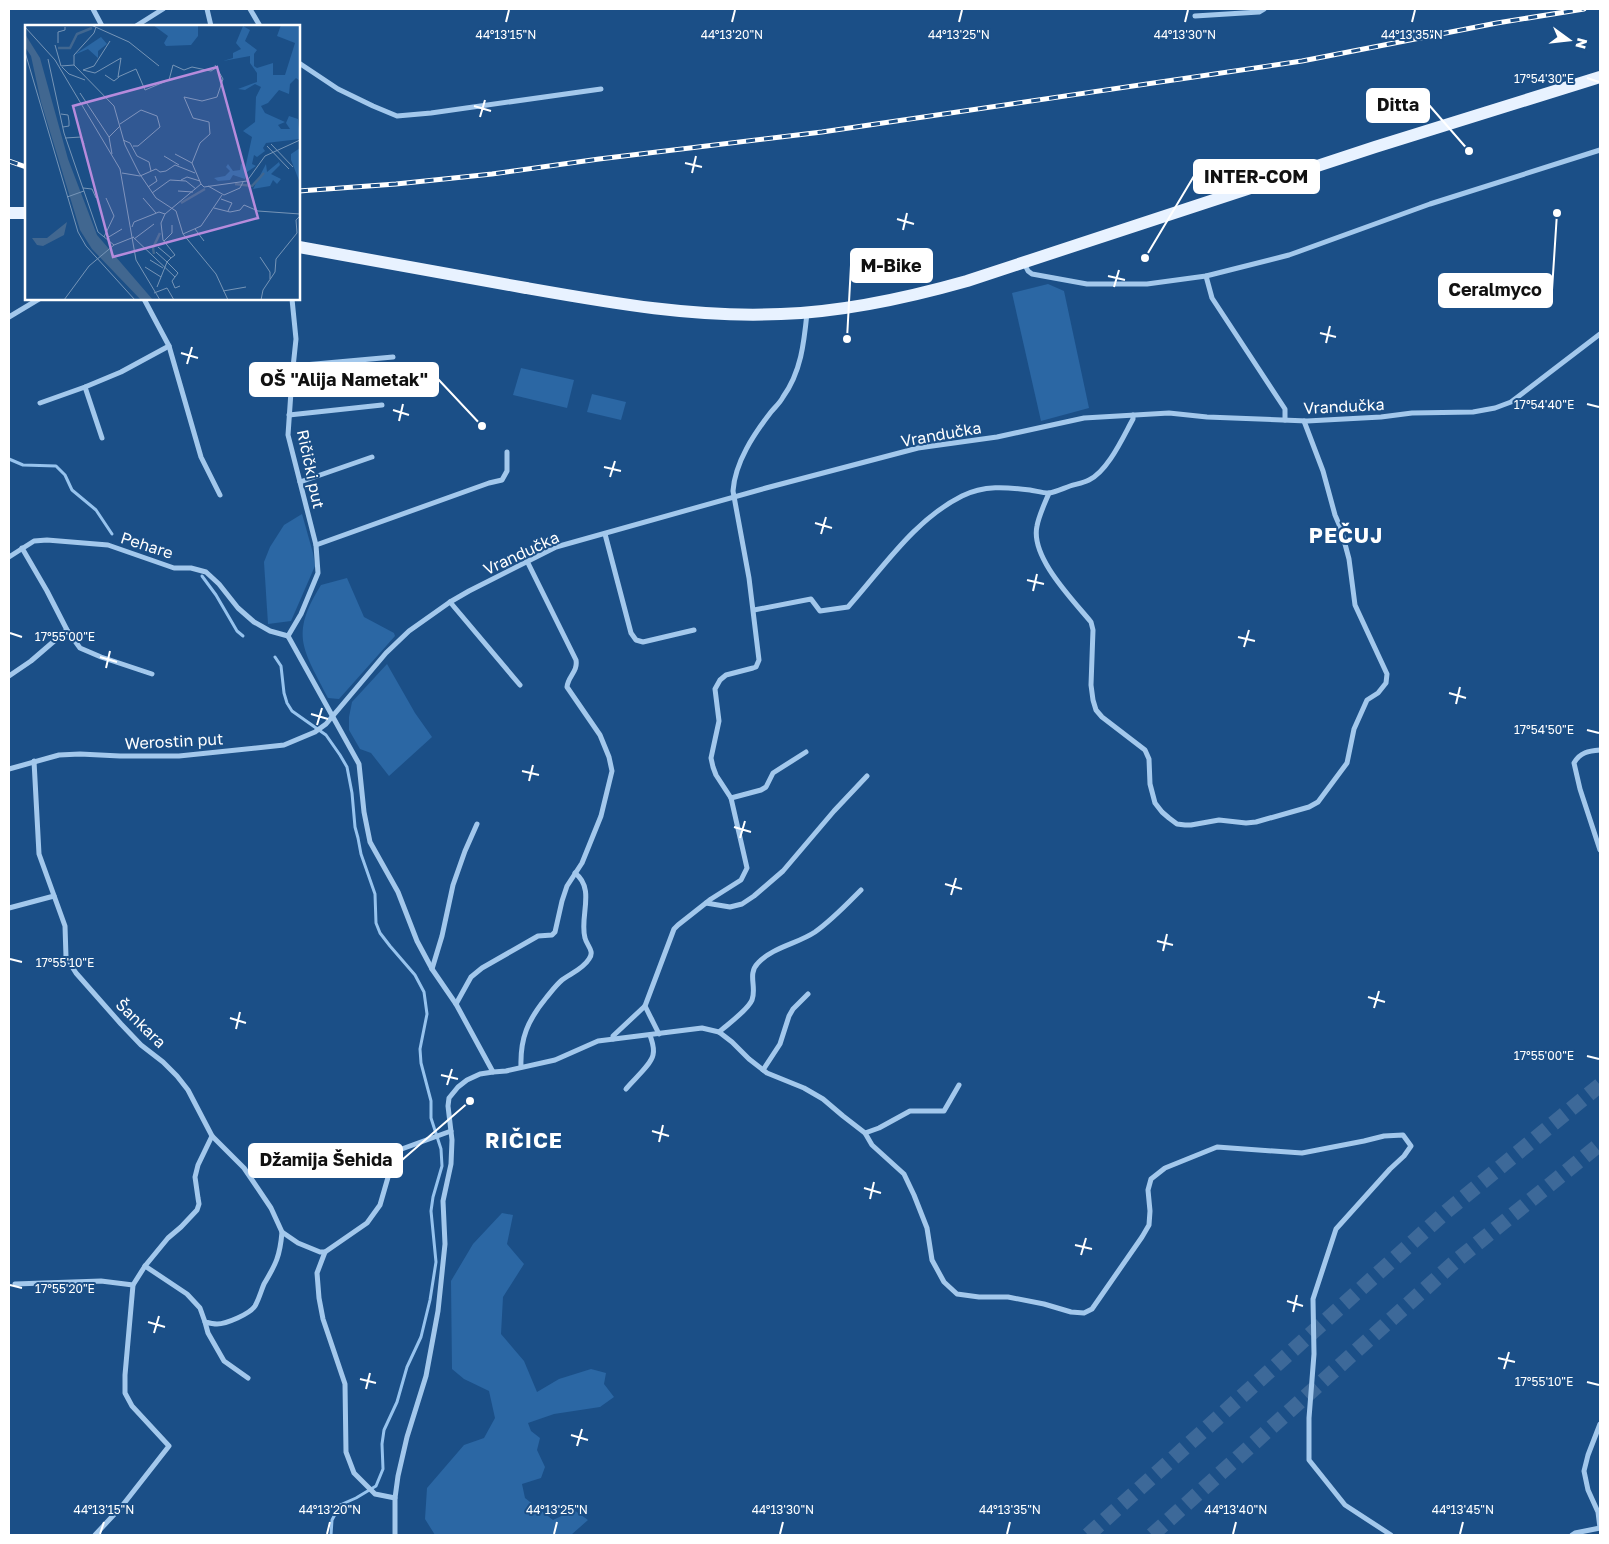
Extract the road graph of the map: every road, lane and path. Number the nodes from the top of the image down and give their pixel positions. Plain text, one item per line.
1 (93, 9) edge
2 (163, 9) edge
3 (206, 9) edge
4 (250, 9) edge
5 (1264, 9) edge
6 (1195, 16) dead end
7 (101, 25) edge
8 (138, 25) edge
9 (211, 25) edge
10 (259, 25) edge
11 (300, 64) edge
12 (1600, 77) edge
13 (601, 90) dead end
14 (1600, 150) edge
15 (25, 212) edge
16 (9, 213) edge
17 (300, 248) edge
18 (1024, 264) junction
19 (1206, 276) junction
20 (37, 300) edge
21 (145, 300) edge
22 (292, 300) edge
23 (807, 312) junction
24 (9, 317) edge
25 (1600, 334) edge
26 (169, 346) junction
27 (393, 357) dead end
28 (293, 366) junction
29 (85, 387) junction
30 (40, 404) dead end
31 (382, 405) dead end
32 (289, 414) junction
33 (1133, 415) junction
34 (1285, 420) junction
35 (1304, 421) junction
36 (102, 438) dead end
37 (507, 452) dead end
38 (372, 457) dead end
39 (300, 482) junction
40 (1050, 493) junction
41 (220, 495) dead end
42 (735, 498) junction
43 (605, 534) junction
44 (316, 545) junction
45 (22, 548) junction
46 (9, 557) edge
47 (528, 561) junction
48 (450, 602) junction
49 (754, 610) junction
50 (67, 630) junction
51 (694, 630) dead end
52 (288, 636) junction
53 (152, 674) dead end
54 (9, 676) edge
55 (520, 685) dead end
56 (332, 716) junction
57 (1600, 750) edge
58 (806, 752) dead end
59 (34, 761) junction
60 (9, 769) edge
61 (867, 776) dead end
62 (731, 798) junction
63 (477, 824) dead end
64 (1600, 850) edge
65 (575, 873) junction
66 (862, 890) dead end
67 (54, 896) junction
68 (706, 903) junction
69 (9, 908) edge
70 (432, 969) junction
71 (808, 994) dead end
72 (456, 1004) junction
73 (645, 1006) junction
74 (719, 1032) junction
75 (659, 1034) junction
76 (650, 1035) junction
77 (613, 1039) junction
78 (521, 1068) junction
79 (763, 1070) junction
80 (493, 1072) junction
81 (959, 1085) dead end
82 (626, 1089) dead end
83 (451, 1131) junction
84 (866, 1133) junction
85 (212, 1136) junction
86 (282, 1232) junction
87 (325, 1252) junction
88 (145, 1266) junction
89 (15, 1284) dead end
90 (132, 1285) junction
91 (205, 1322) junction
92 (248, 1378) dead end
93 (1600, 1424) edge
94 (395, 1498) junction
95 (1600, 1528) edge
96 (95, 1535) edge
97 (395, 1535) edge
98 (1391, 1535) edge
99 (1572, 1535) edge

1 - 7 street
2 - 8 street
3 - 9 street
4 - 10 street
5 - 6 street
11 - 13 street
12 - 18 main road
14 - 19 street
15 - 16 main road
17 - 23 main road
18 - 19 street
18 - 23 main road
19 - 34 street
20 - 24 street
21 - 26 street
22 - 28 street, Ričički put
23 - 42 street
25 - 35 street, Vrandučka
26 - 29 street
26 - 41 street
27 - 28 street
28 - 32 street, Ričički put
29 - 30 street
29 - 36 street
31 - 32 street
32 - 39 street, Ričički put
33 - 34 street, Vrandučka
33 - 40 street
33 - 42 street, Vrandučka
34 - 35 street, Vrandučka
35 - 40 street
37 - 44 street
38 - 39 street
39 - 44 street, Ričički put
40 - 49 street
42 - 43 street, Vrandučka
42 - 49 street
43 - 47 street, Vrandučka
43 - 51 street
44 - 52 street, Ričički put
45 - 46 street, Pehare
45 - 50 street
45 - 52 street, Pehare
47 - 48 street, Vrandučka
47 - 65 street
48 - 55 street
48 - 56 street, Vrandučka
49 - 62 street
50 - 53 street
50 - 54 street
52 - 56 street
56 - 59 street, Werostin put
56 - 70 street
57 - 64 street
58 - 62 street
59 - 60 street, Werostin put
59 - 67 street, Šankara
61 - 68 street
62 - 68 street
63 - 70 street
65 - 72 street
65 - 78 street
66 - 74 street
67 - 69 street
67 - 85 street, Šankara
68 - 73 street
70 - 72 street
71 - 79 street
72 - 80 street
73 - 75 street
73 - 77 street
74 - 75 street
74 - 79 street
75 - 76 street
76 - 77 street
76 - 82 street
77 - 78 street
78 - 80 street
79 - 84 street
80 - 83 street
81 - 84 street
83 - 87 street
83 - 94 street
84 - 98 street
85 - 86 street, Šankara
85 - 88 street
86 - 87 street
86 - 91 street
87 - 94 street
88 - 90 street
88 - 91 street
89 - 90 street
90 - 96 street
91 - 92 street
93 - 95 street
94 - 97 street
95 - 99 street

